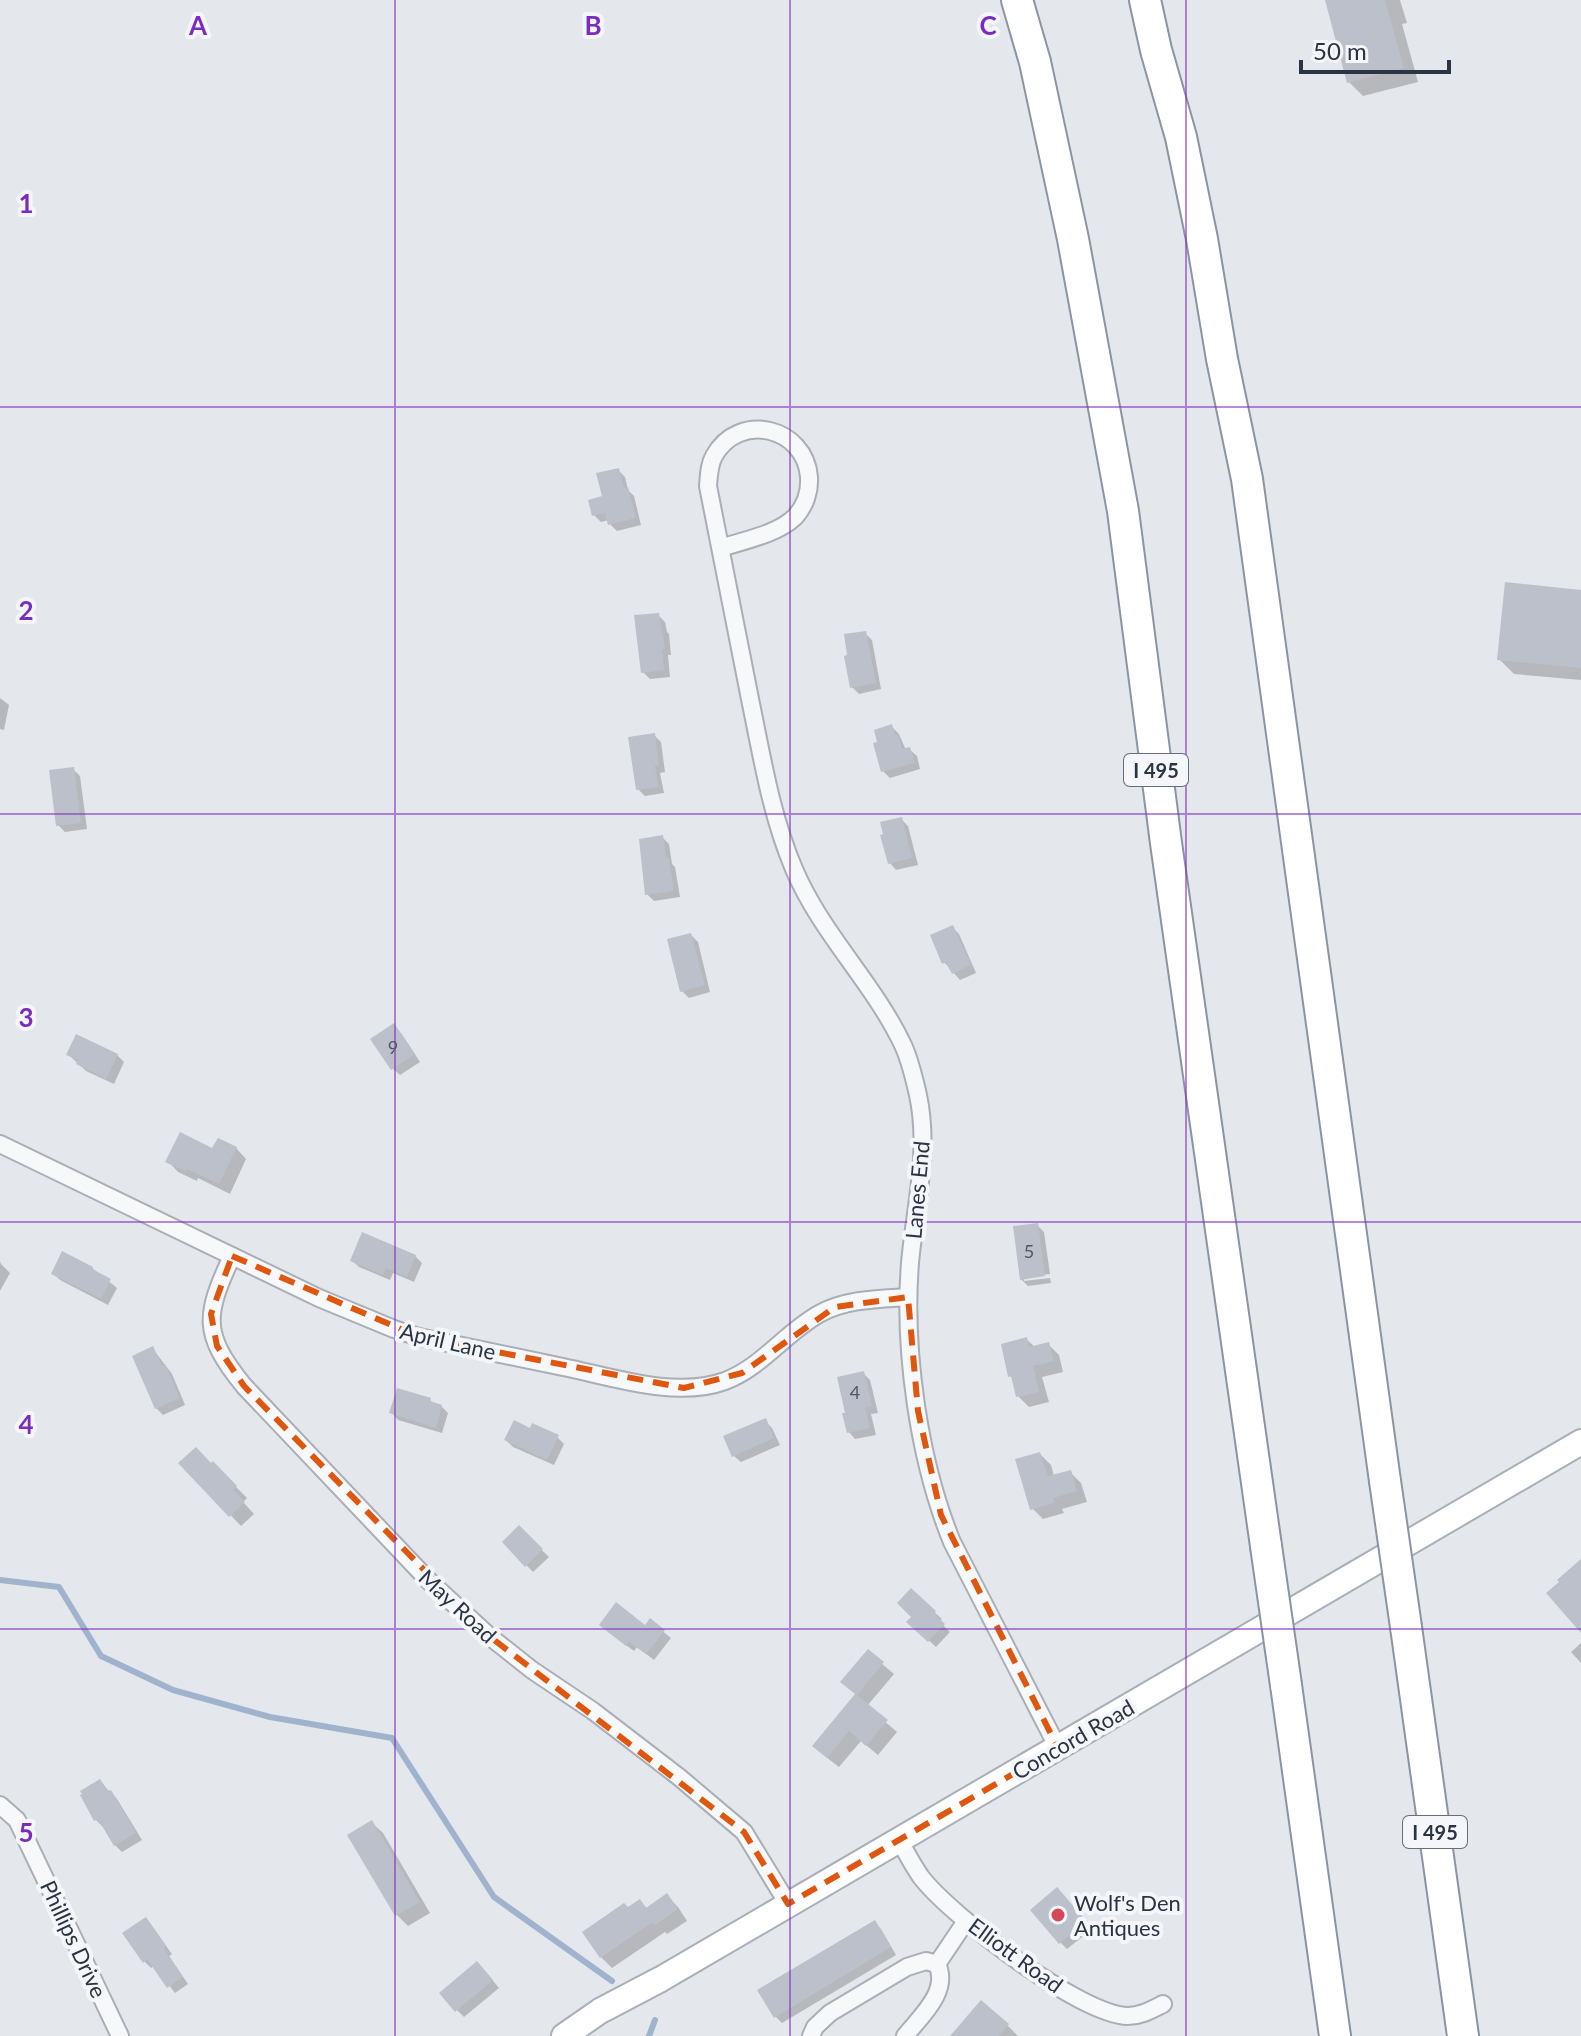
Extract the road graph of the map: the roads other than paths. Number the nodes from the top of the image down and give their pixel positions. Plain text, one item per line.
1 (1017, 0) edge
2 (1145, 0) edge
3 (721, 548) junction
4 (0, 1144) edge
5 (232, 1256) junction
6 (908, 1297) junction
7 (1581, 1442) edge
8 (1058, 1748) junction
9 (0, 1805) edge
10 (899, 1840) junction
11 (788, 1904) junction
12 (966, 1921) junction
13 (937, 1964) junction
14 (1163, 2004) dead end
15 (120, 2036) edge
16 (564, 2036) edge
17 (811, 2036) edge
18 (905, 2036) edge
19 (1335, 2036) edge
20 (1463, 2036) edge

1 - 19 highway, I 495, bridge
2 - 20 highway, I 495, bridge
3 - 3 street, Lanes End
3 - 6 street, Lanes End
4 - 5 street, April Lane
5 - 6 street, April Lane
5 - 11 street, May Road
6 - 8 street, Lanes End
7 - 8 main road, Concord Road
8 - 10 main road, Concord Road
9 - 15 street, Phillips Drive
10 - 11 main road, Concord Road
10 - 12 street, Elliott Road
11 - 16 main road, Concord Road
12 - 13 street
12 - 14 street, Elliott Road
13 - 17 street
13 - 18 street

